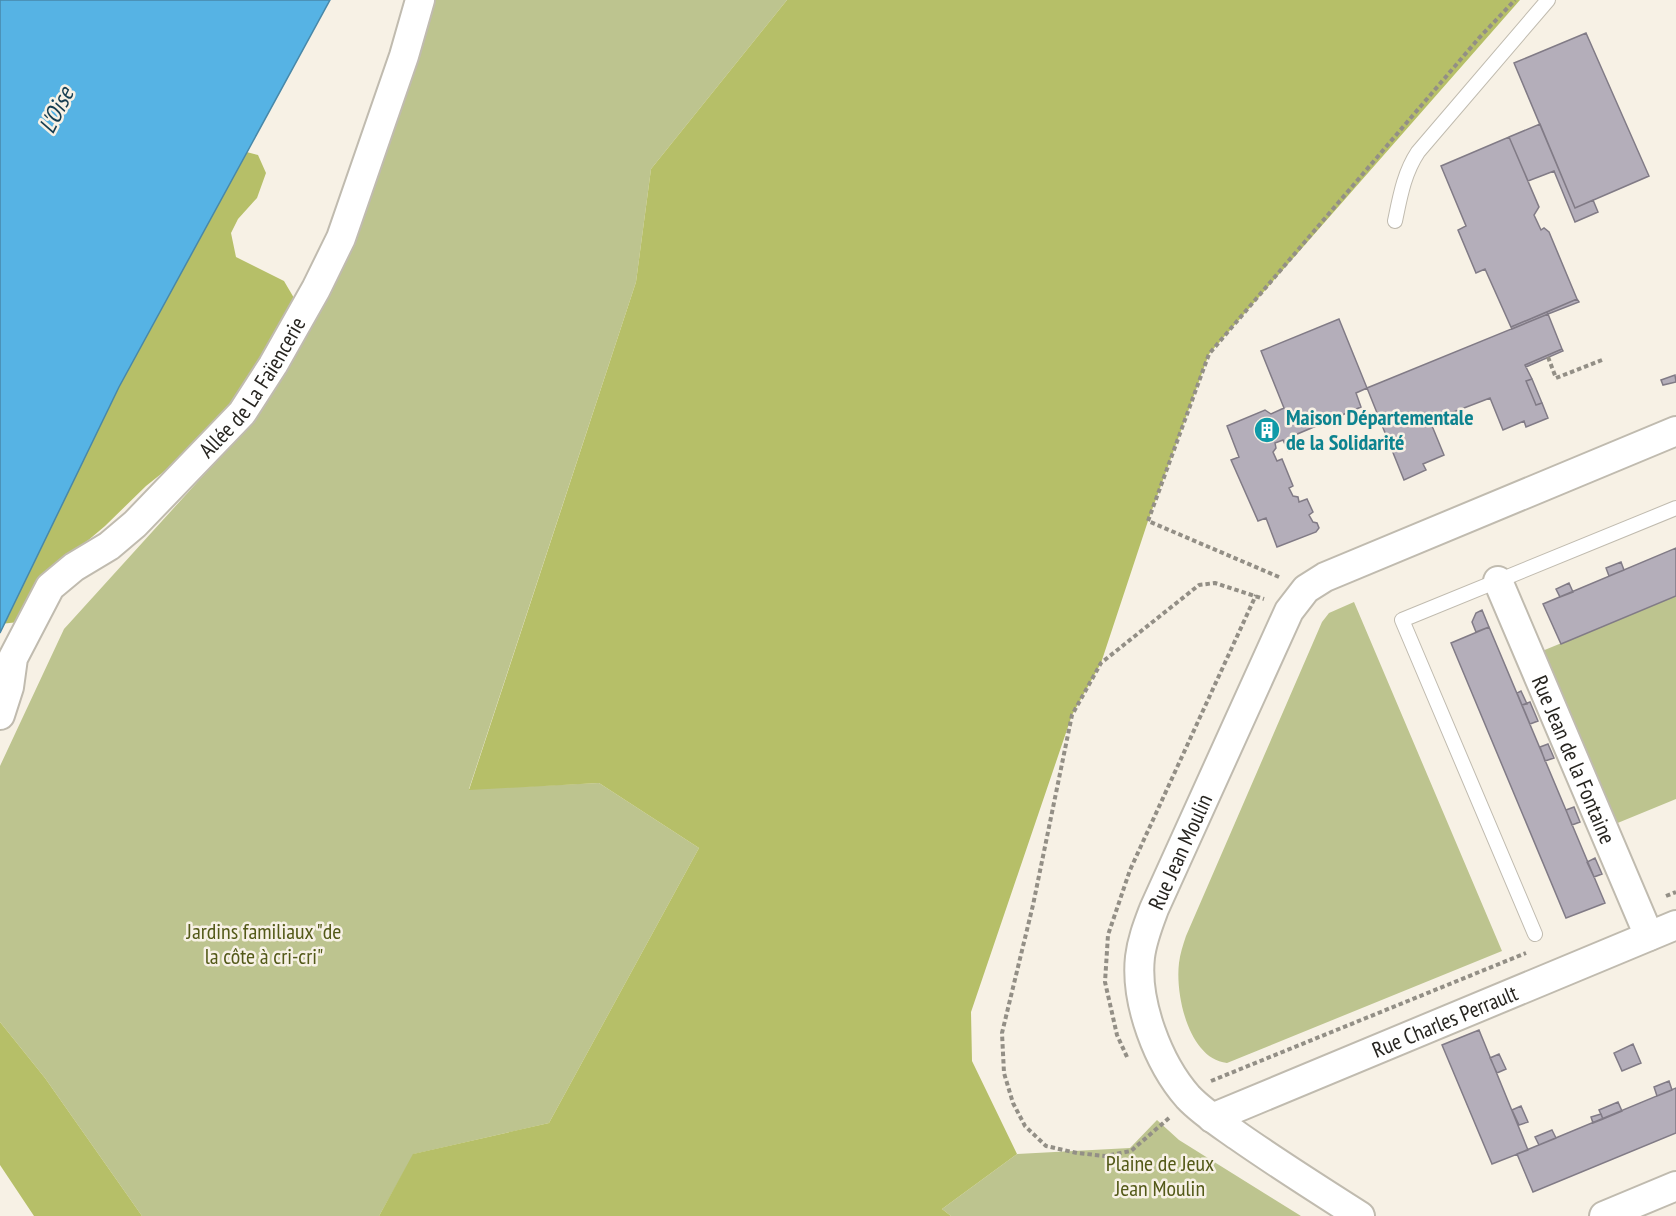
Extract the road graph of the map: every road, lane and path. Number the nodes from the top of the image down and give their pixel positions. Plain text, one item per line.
1 (420, 0) edge
2 (1515, 0) edge
3 (1548, 0) edge
4 (1395, 221) dead end
5 (1548, 357) dead end
6 (1602, 360) dead end
7 (1676, 430) edge
8 (1676, 508) edge
9 (1498, 581) junction
10 (1298, 600) junction
11 (0, 715) edge
12 (1676, 892) edge
13 (1637, 908) junction
14 (1676, 925) edge
15 (1535, 934) dead end
16 (1649, 936) junction
17 (1528, 952) dead end
18 (1188, 1098) junction
19 (1212, 1118) junction
20 (1676, 1186) edge
21 (1360, 1216) edge
22 (1604, 1216) edge

1 - 11 street, Allée de La Faïencerie
2 - 10 path
3 - 4 lane
5 - 6 path
7 - 10 street
8 - 9 lane
9 - 13 street, Rue Jean de la Fontaine
9 - 15 lane
10 - 18 street, Rue Jean Moulin
10 - 18 path
12 - 13 path
13 - 16 street, Rue Jean de la Fontaine
14 - 16 street, Rue Charles Perrault
16 - 19 street, Rue Charles Perrault
17 - 18 path
18 - 19 street, Rue Jean Moulin
19 - 21 street, Rue Jean Moulin
20 - 22 street

